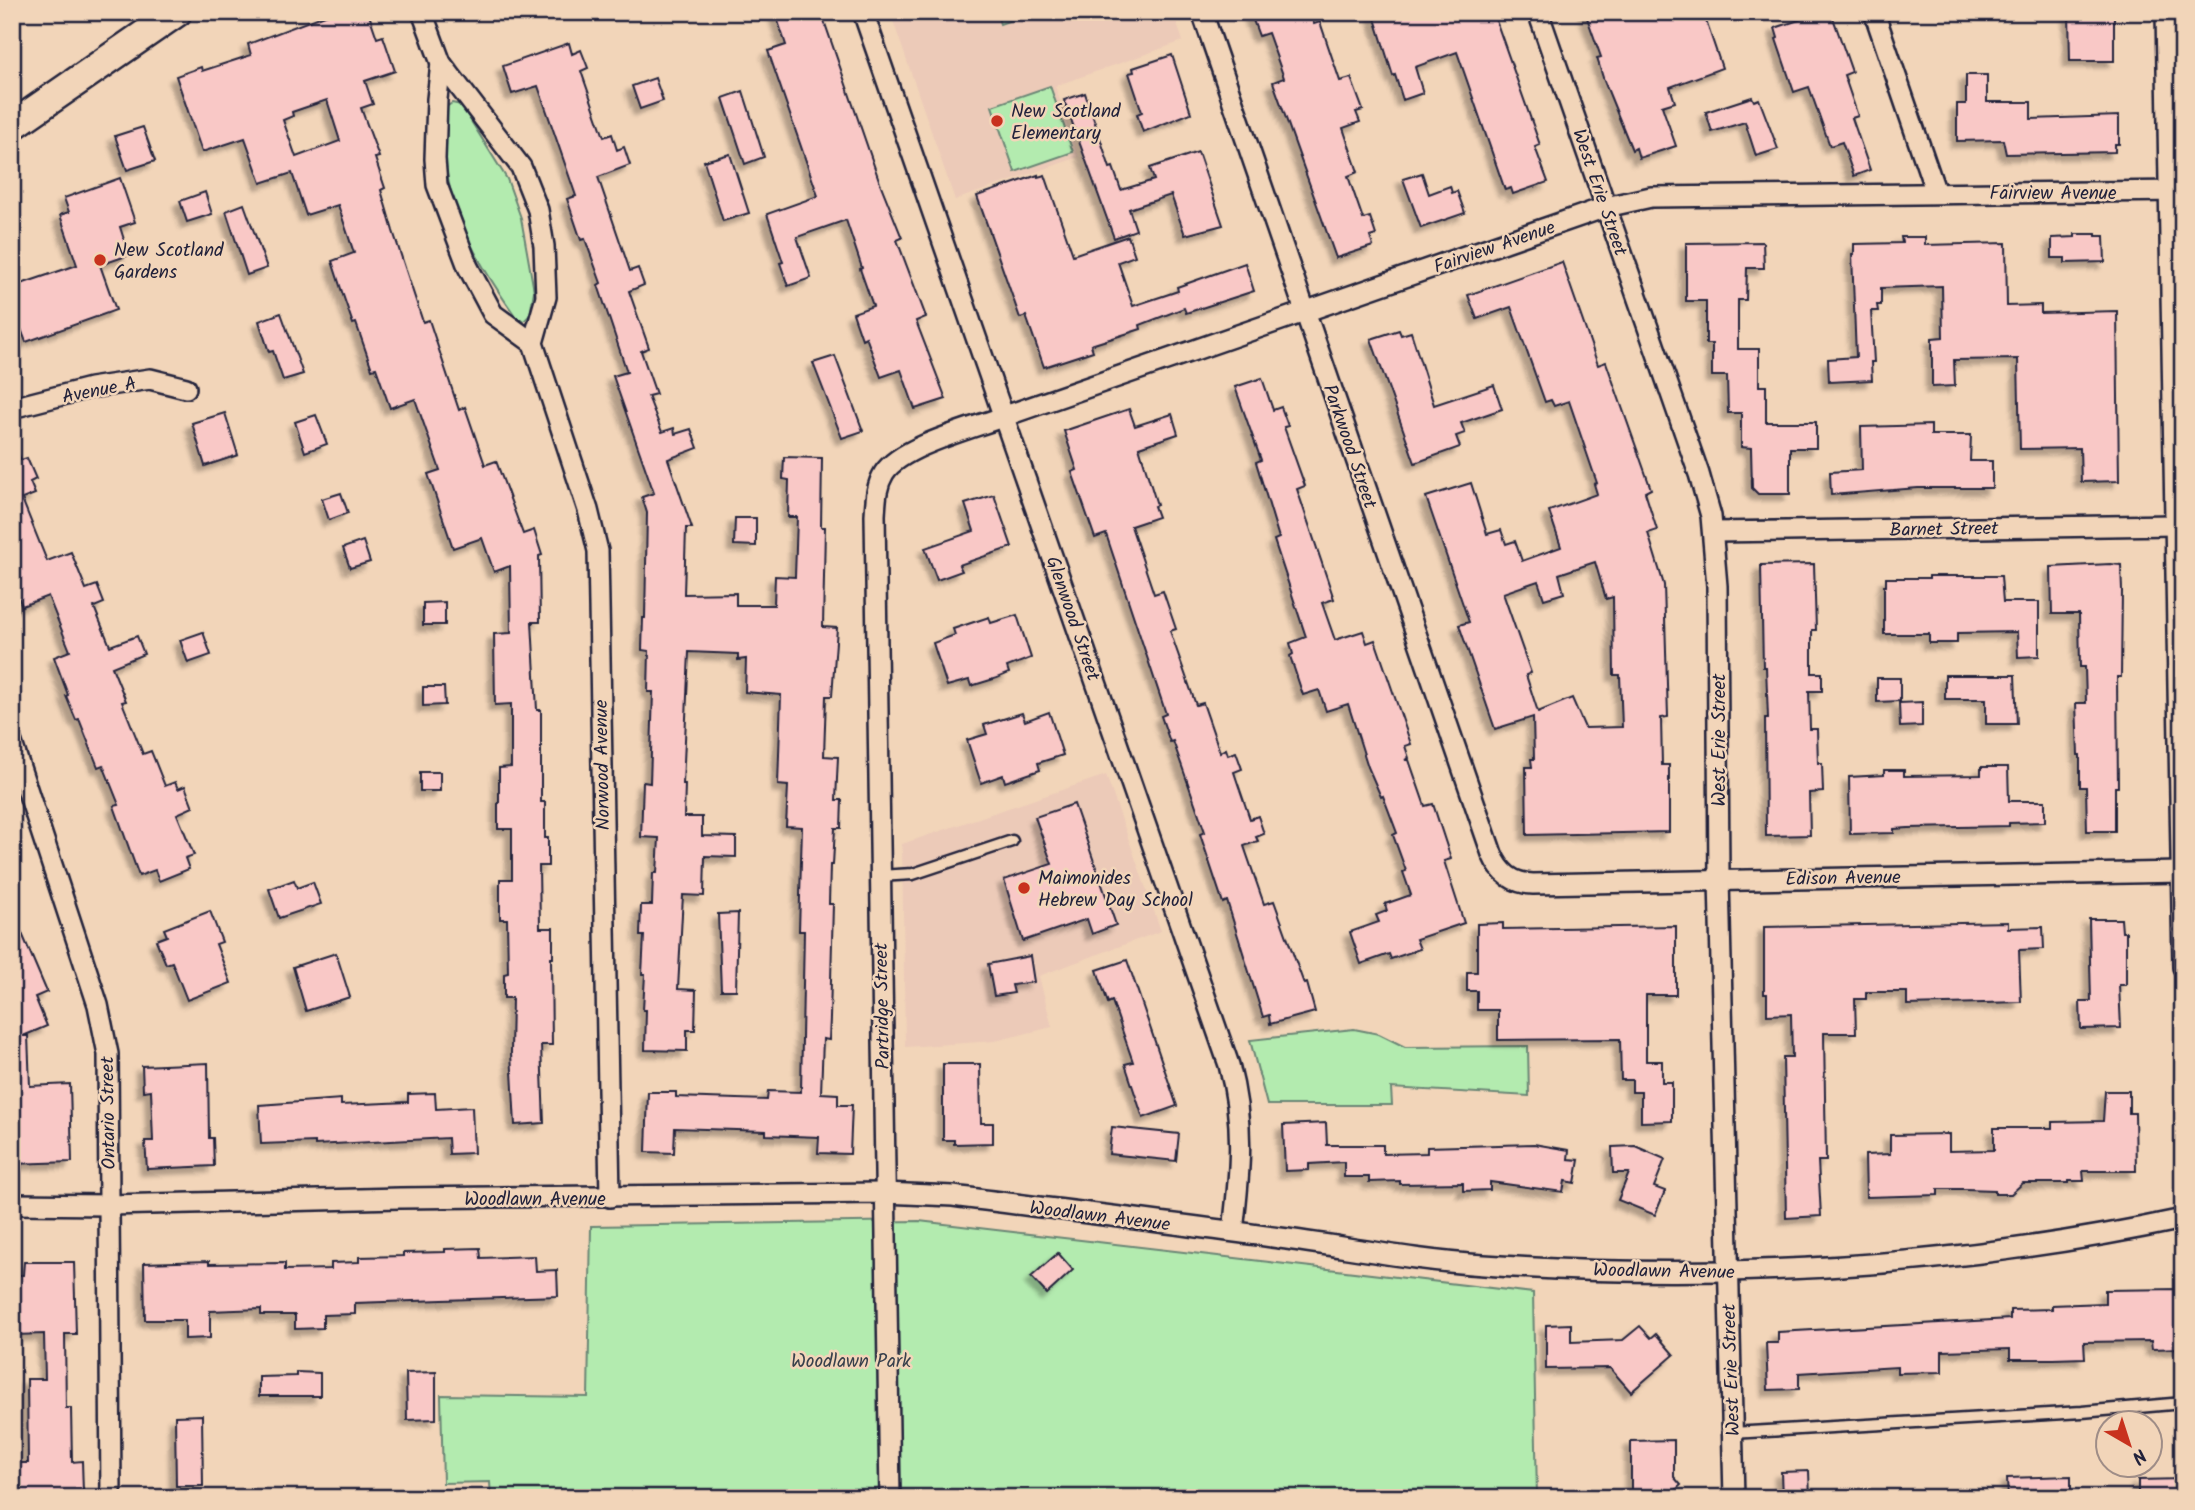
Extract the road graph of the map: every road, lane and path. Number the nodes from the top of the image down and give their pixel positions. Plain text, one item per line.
1 (177, 12) edge
2 (422, 12) edge
3 (863, 12) edge
4 (1202, 12) edge
5 (1538, 12) edge
6 (1874, 12) edge
7 (2166, 12) edge
8 (441, 63) junction
9 (12, 126) edge
10 (2176, 191) edge
11 (1936, 193) junction
12 (1606, 207) junction
13 (1306, 312) junction
14 (533, 343) junction
15 (186, 388) dead end
16 (12, 408) edge
17 (1005, 416) junction
18 (875, 514) joint
19 (2175, 525) junction
20 (1714, 532) junction
21 (12, 743) edge
22 (1012, 841) dead end
23 (2182, 872) edge
24 (879, 876) junction
25 (1507, 876) joint
26 (1719, 879) junction
27 (2183, 967) edge
28 (884, 1193) junction
29 (610, 1197) junction
30 (12, 1204) edge
31 (109, 1205) junction
32 (2183, 1219) edge
33 (1233, 1231) junction
34 (1727, 1272) junction
35 (2183, 1403) edge
36 (1732, 1433) junction
37 (111, 1498) edge
38 (890, 1498) edge
39 (1734, 1498) edge

1 - 9 street
2 - 8 street
3 - 17 street, Glenwood Street
4 - 13 street, Parkwood Street
5 - 12 street, West Erie Street
6 - 11 street
7 - 10 street
8 - 14 street
8 - 14 street
10 - 11 street, Fairview Avenue
10 - 19 street
11 - 12 street, Fairview Avenue
12 - 13 street, Fairview Avenue
12 - 20 street, West Erie Street
13 - 17 street, Fairview Avenue
13 - 25 street, Parkwood Street
14 - 29 street, Norwood Avenue
15 - 16 street, Avenue A
17 - 18 street, Fairview Avenue
17 - 33 street, Glenwood Street
18 - 24 street, Partridge Street
19 - 20 street, Barnet Street
19 - 23 street
20 - 26 street, West Erie Street
21 - 31 street, Ontario Street
22 - 24 lane
23 - 26 street, Edison Avenue
23 - 27 street
24 - 28 street, Partridge Street
25 - 26 street, Edison Avenue
26 - 34 street, West Erie Street
28 - 29 street, Woodlawn Avenue
28 - 33 street, Woodlawn Avenue
28 - 38 street, Partridge Street
29 - 31 street, Woodlawn Avenue
30 - 31 street, Woodlawn Avenue
31 - 37 street, Ontario Street
32 - 34 street, Woodlawn Avenue
33 - 34 street, Woodlawn Avenue
34 - 36 street, West Erie Street
35 - 36 lane
36 - 39 street, West Erie Street

